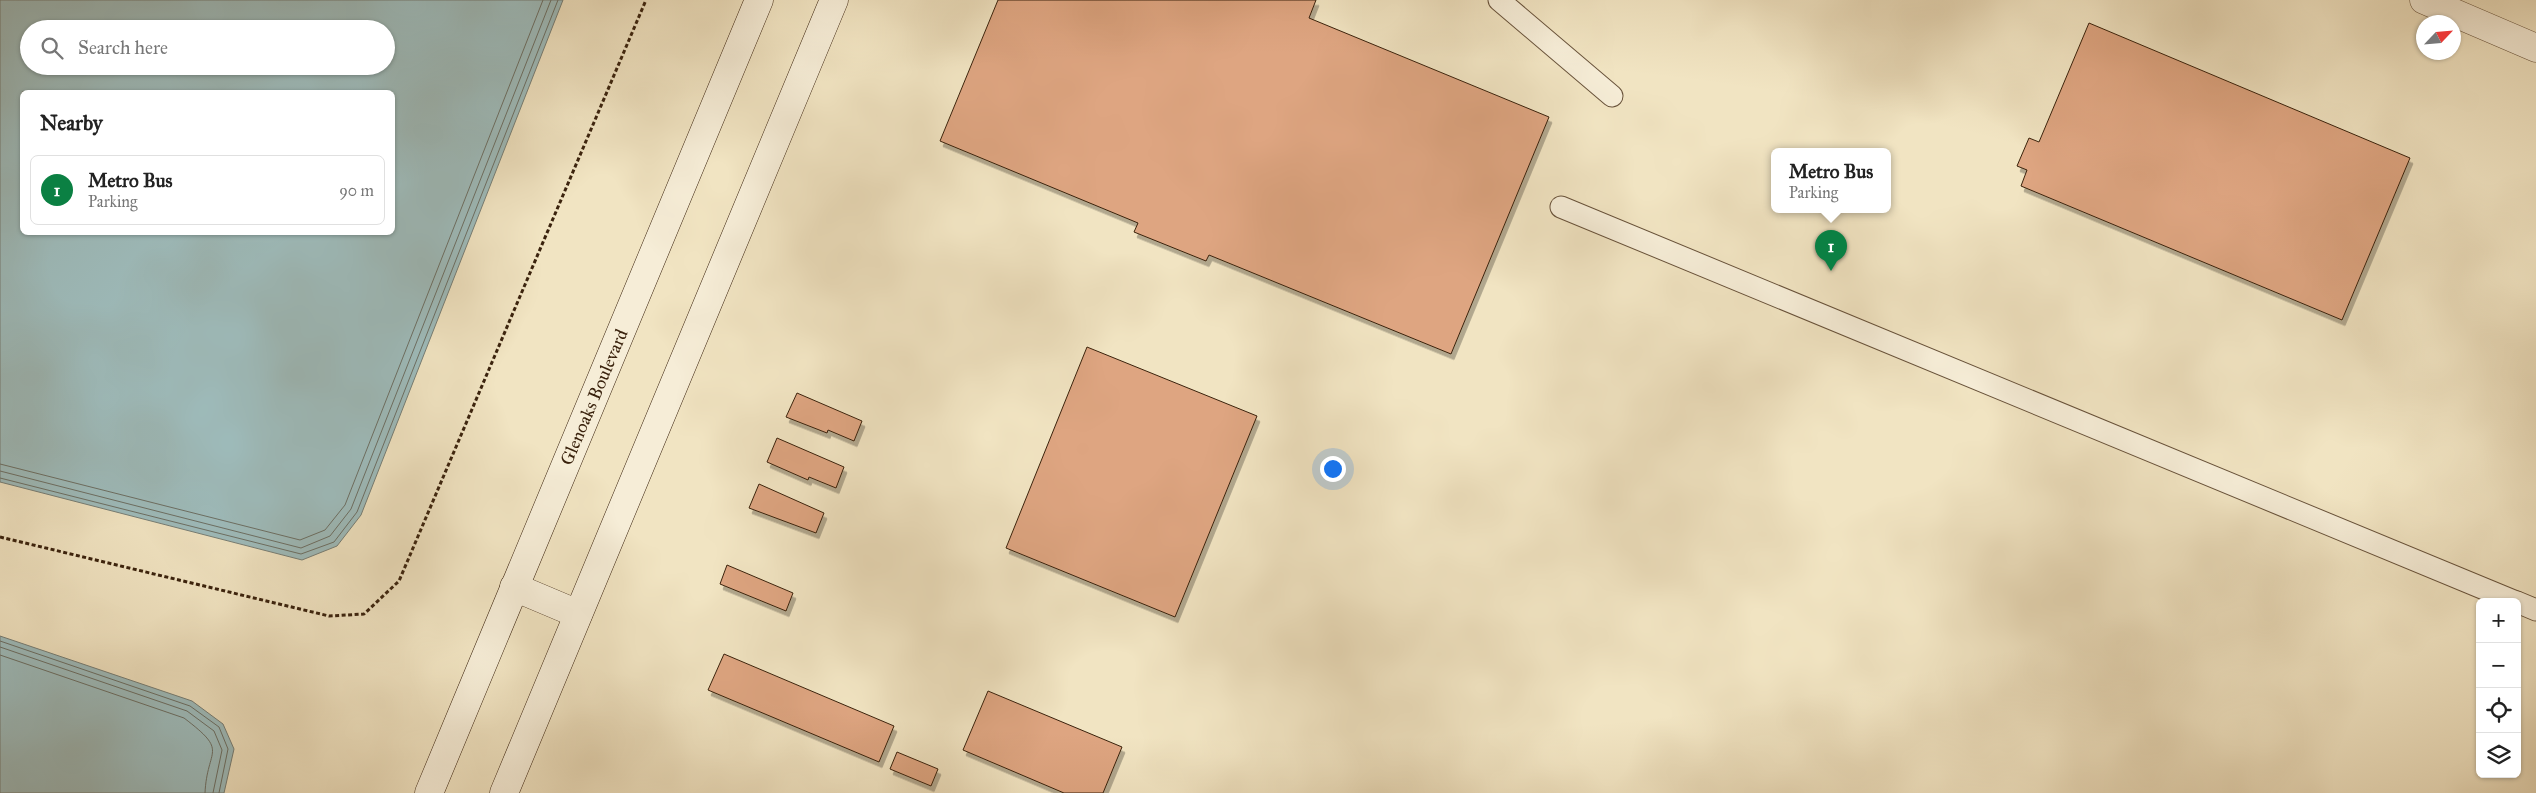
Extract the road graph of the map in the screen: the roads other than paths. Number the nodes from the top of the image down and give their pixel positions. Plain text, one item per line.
1 (759, 0) edge
2 (834, 0) edge
3 (1499, 0) edge
4 (2424, 0) edge
5 (2536, 48) edge
6 (1612, 96) dead end
7 (1560, 207) dead end
8 (514, 587) junction
9 (2506, 598) edge
10 (2521, 604) edge
11 (2536, 610) edge
12 (578, 614) junction
13 (429, 793) edge
14 (504, 793) edge

1 - 8 main road, Glenoaks Boulevard
2 - 12 main road
3 - 6 lane
4 - 5 main road
7 - 9 lane
8 - 12 main road
8 - 13 main road, Glenoaks Boulevard
10 - 11 lane
12 - 14 main road

